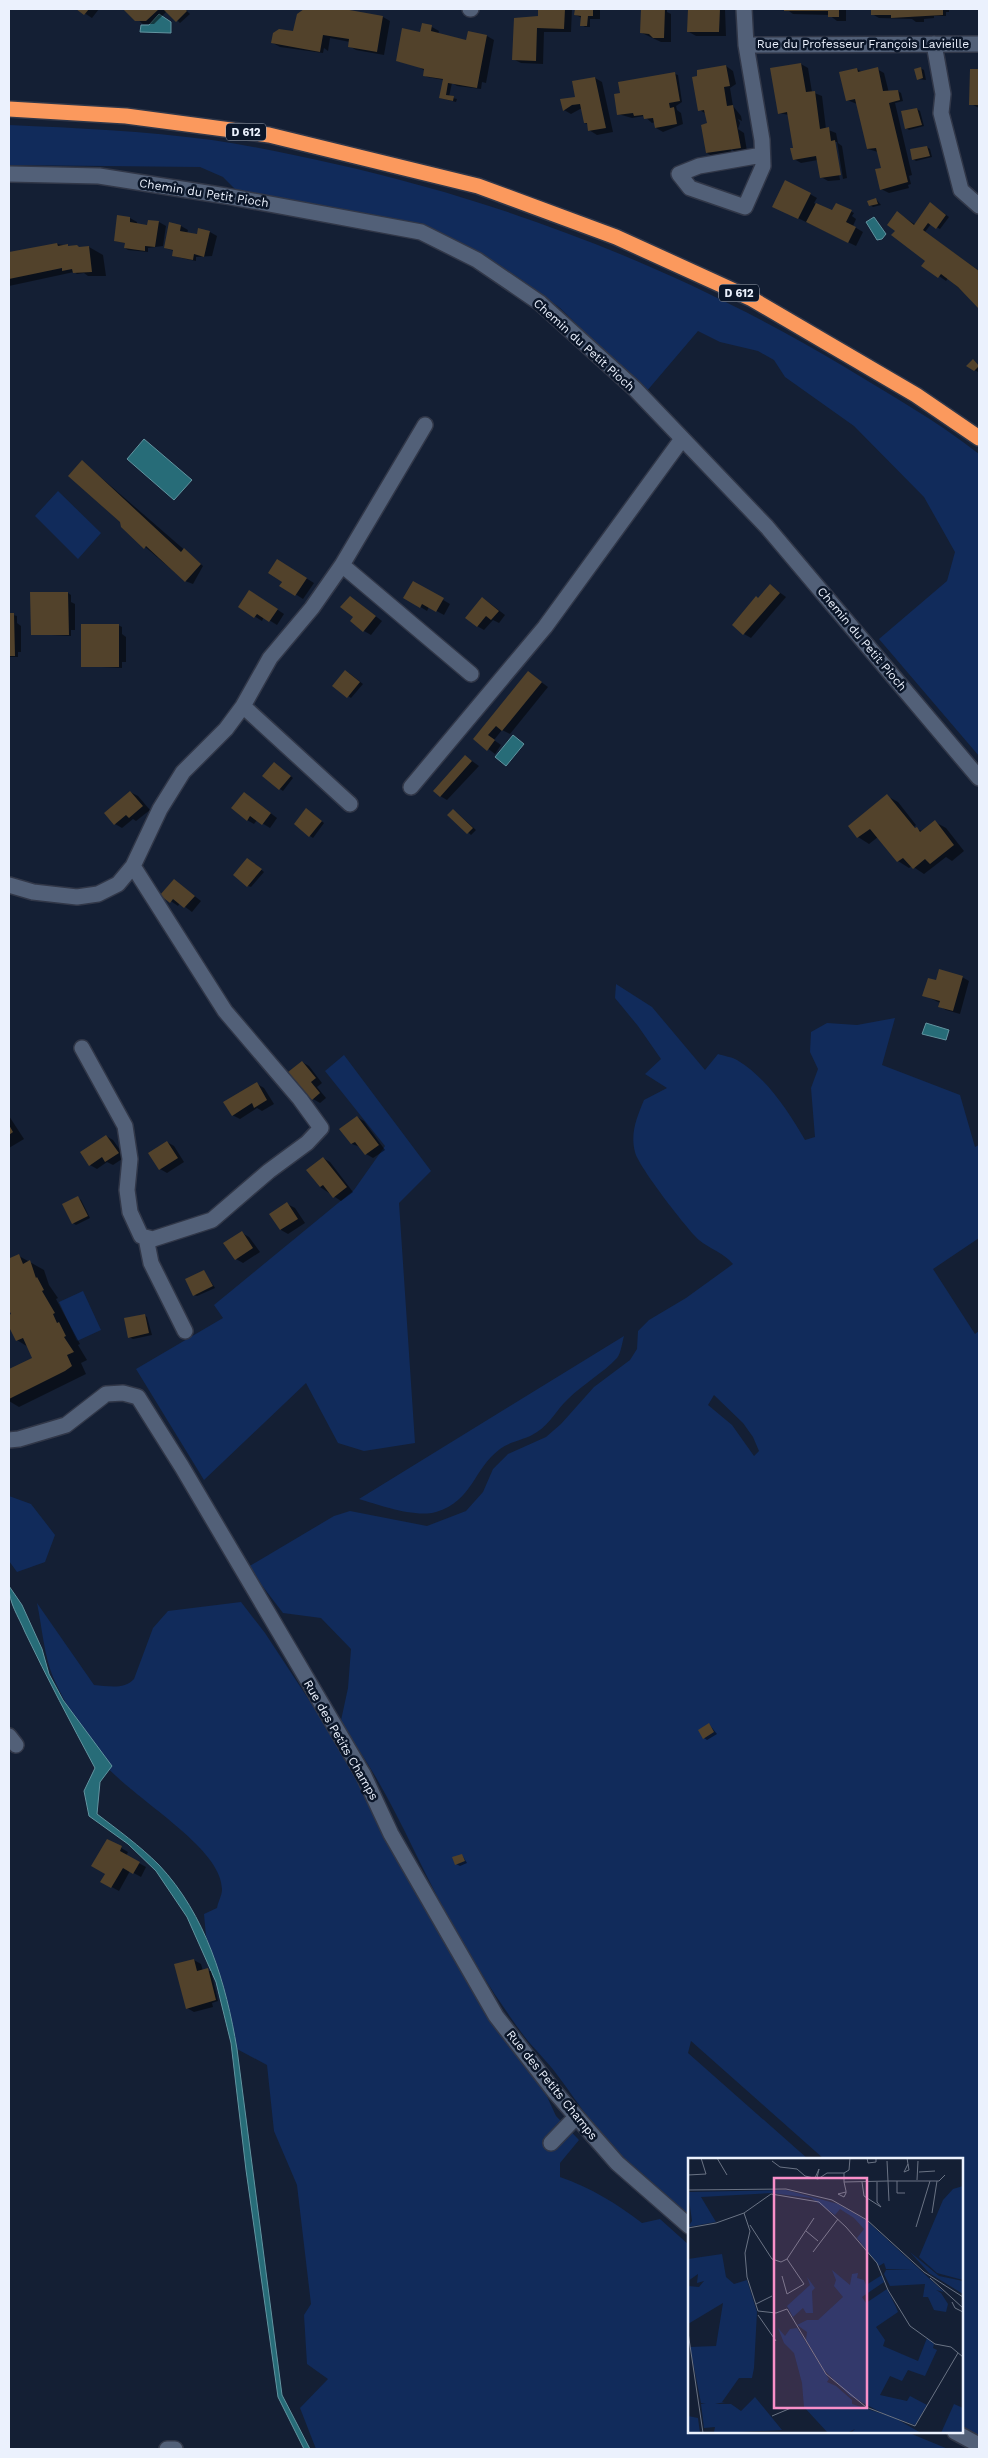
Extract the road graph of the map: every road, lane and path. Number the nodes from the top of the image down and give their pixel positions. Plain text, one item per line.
1 (744, 9) edge
2 (934, 44) junction
3 (979, 44) edge
4 (746, 45) junction
5 (9, 109) edge
6 (762, 155) junction
7 (9, 174) edge
8 (979, 206) edge
9 (425, 425) dead end
10 (979, 438) edge
11 (682, 439) junction
12 (342, 565) junction
13 (471, 674) dead end
14 (244, 706) junction
15 (979, 778) edge
16 (411, 787) dead end
17 (350, 804) dead end
18 (133, 866) junction
19 (9, 885) edge
20 (82, 1048) dead end
21 (146, 1238) junction
22 (185, 1331) dead end
23 (9, 1440) edge
24 (576, 2117) junction
25 (551, 2143) dead end
26 (688, 2225) edge
27 (957, 2433) edge
28 (979, 2445) edge
29 (167, 2449) edge
30 (175, 2449) edge

1 - 4 street
2 - 3 street, Rue du Professeur François Lavieille
2 - 4 street, Rue du Professeur François Lavieille
2 - 8 street
4 - 6 street
5 - 10 highway, D 612
6 - 6 street
7 - 11 street, Chemin du Petit Pioch
9 - 12 street
11 - 15 street, Chemin du Petit Pioch
11 - 16 street
12 - 13 street
12 - 14 street
14 - 17 street
14 - 18 street
18 - 19 street
18 - 21 street
20 - 21 street
21 - 22 street
23 - 24 street, Rue des Petits Champs
24 - 25 street
24 - 26 street, Rue des Petits Champs
27 - 28 street
29 - 30 street

